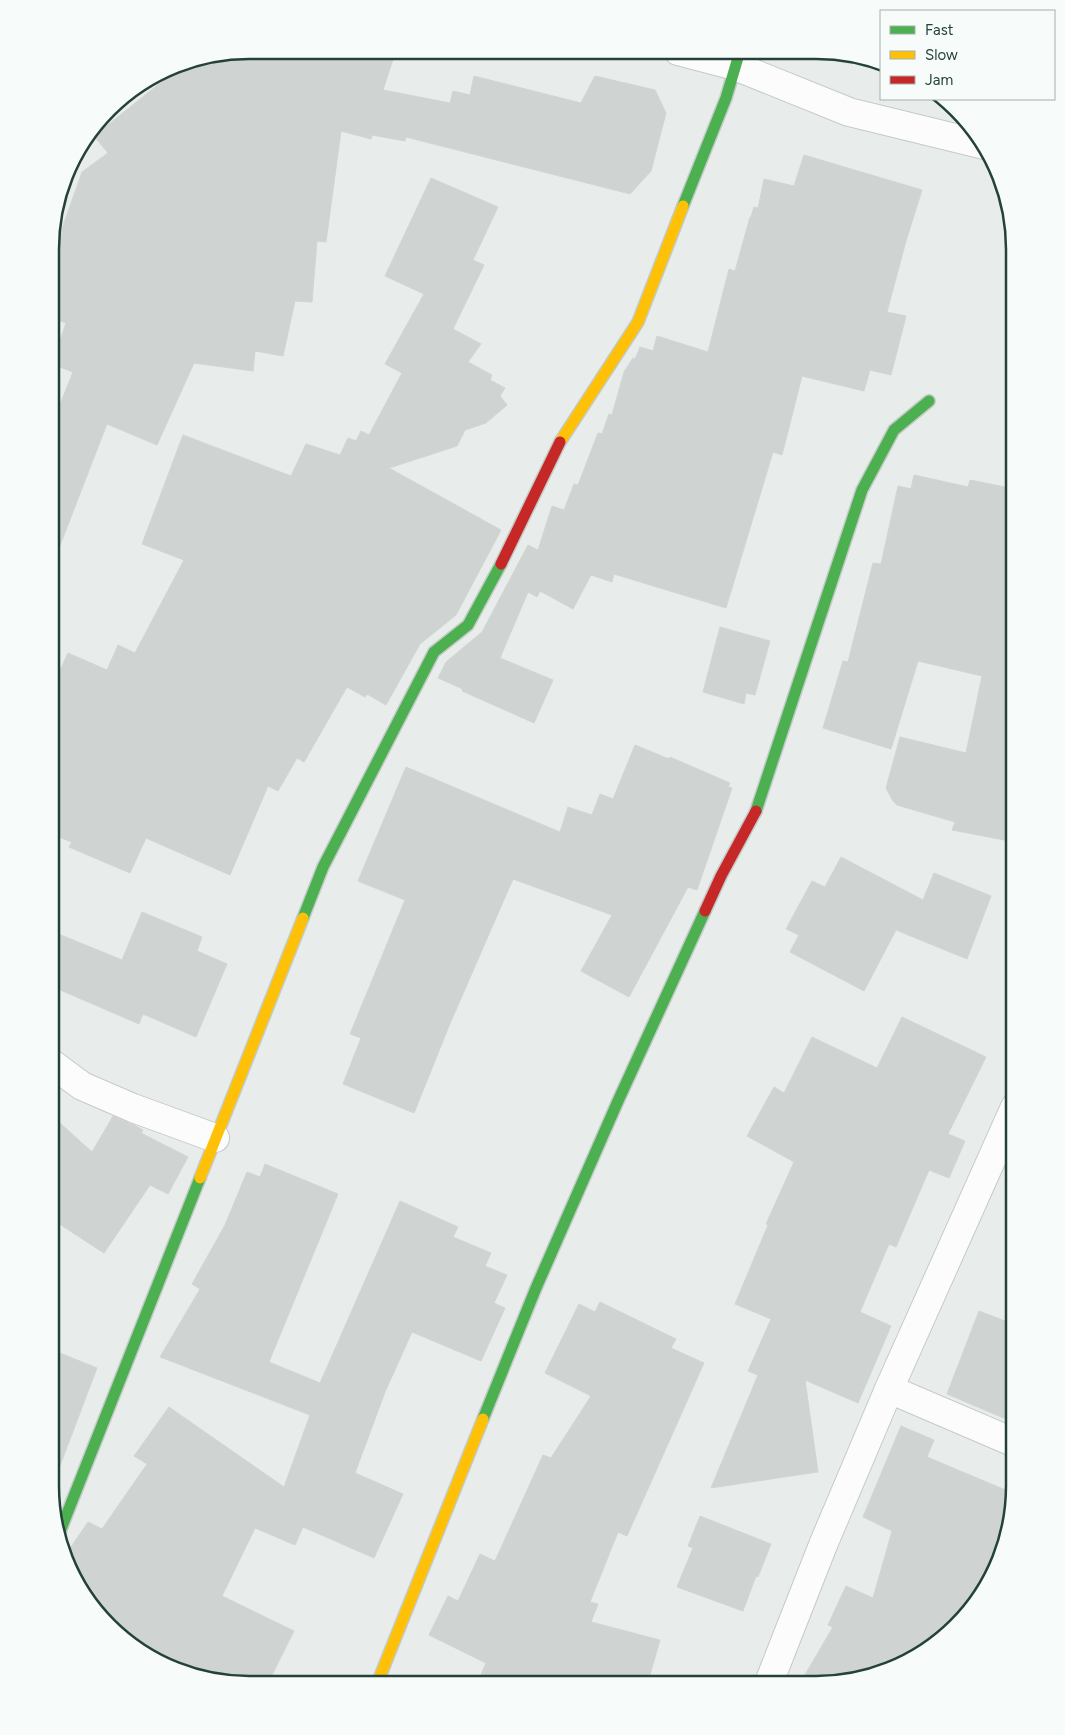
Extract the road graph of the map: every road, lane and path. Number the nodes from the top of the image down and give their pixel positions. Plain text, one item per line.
1 (738, 59) edge
2 (974, 142) edge
3 (929, 401) dead end
4 (59, 1070) edge
5 (1006, 1127) edge
6 (215, 1138) junction
7 (889, 1389) junction
8 (1006, 1439) edge
9 (62, 1525) edge
10 (380, 1676) edge
11 (772, 1676) edge

1 - 2 street
1 - 6 street
3 - 10 street
4 - 6 street
5 - 7 street
6 - 9 street
7 - 8 street
7 - 11 street

